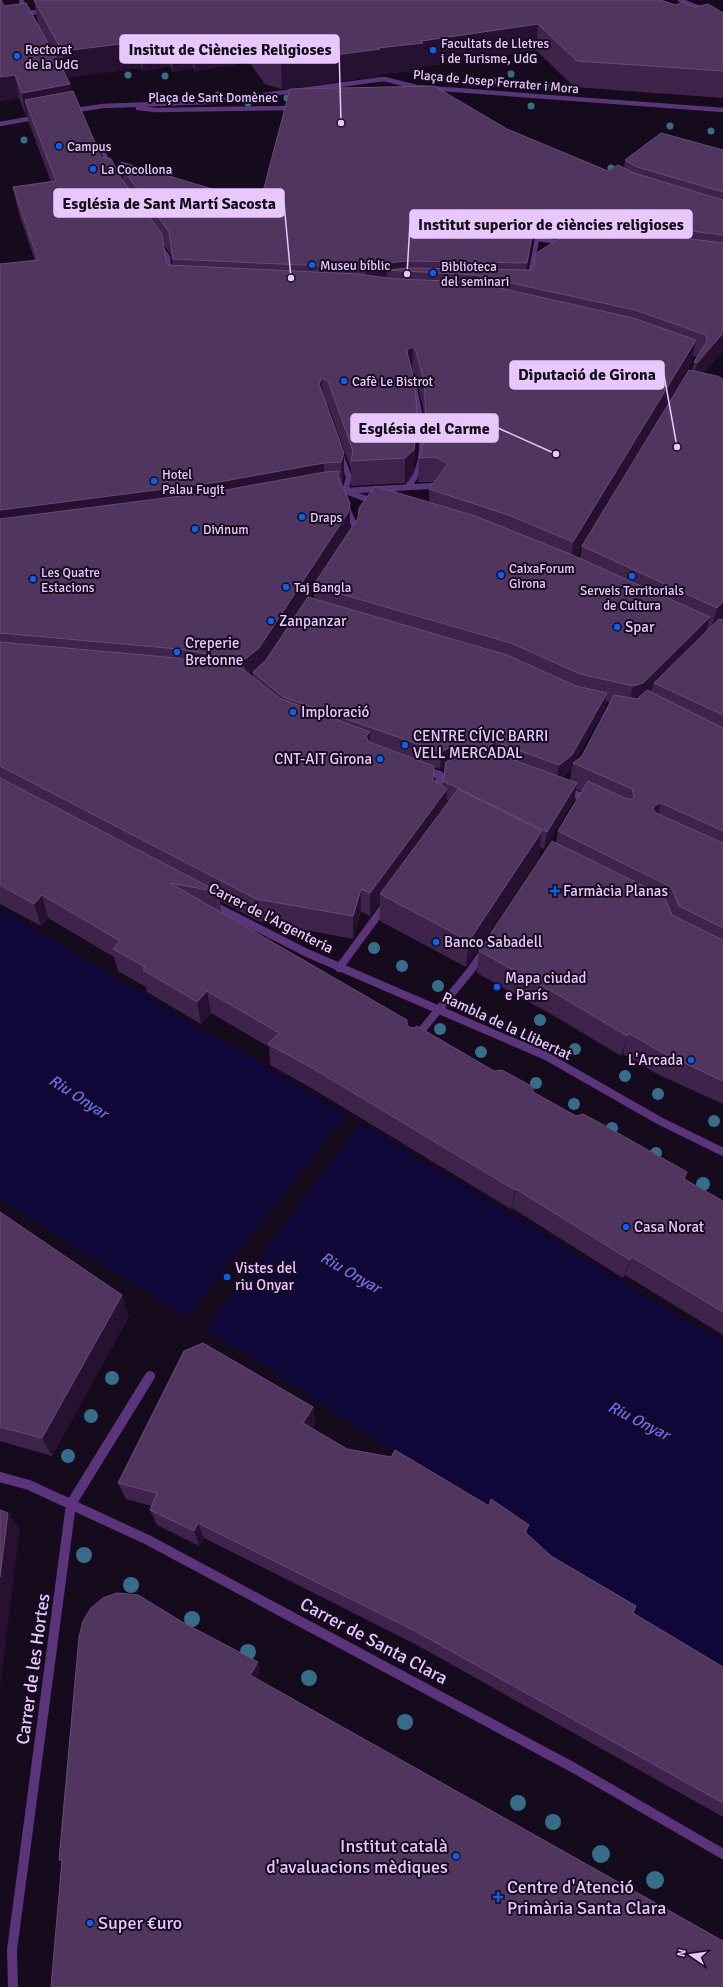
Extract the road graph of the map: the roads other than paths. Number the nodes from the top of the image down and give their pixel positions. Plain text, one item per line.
1 (21, 0) edge
2 (40, 0) edge
3 (680, 0) edge
4 (28, 13) junction
5 (21, 14) edge
6 (723, 18) edge
7 (31, 20) edge
8 (268, 94) joint
9 (76, 103) edge
10 (120, 106) junction
11 (301, 108) edge
12 (723, 110) edge
13 (82, 112) junction
14 (62, 113) edge
15 (46, 115) edge
16 (0, 124) edge
17 (102, 150) dead end
18 (114, 175) edge
19 (154, 238) edge
20 (569, 243) edge
21 (535, 271) edge
22 (529, 275) junction
23 (171, 279) edge
24 (528, 290) edge
25 (412, 382) edge
26 (338, 448) edge
27 (407, 487) junction
28 (345, 491) junction
29 (332, 492) edge
30 (436, 495) edge
31 (372, 502) junction
32 (378, 504) edge
33 (368, 509) edge
34 (360, 521) edge
35 (355, 527) junction
36 (350, 541) edge
37 (418, 767) edge
38 (560, 786) edge
39 (436, 801) edge
40 (598, 805) edge
41 (391, 897) edge
42 (201, 898) edge
43 (489, 944) edge
44 (339, 968) junction
45 (439, 1010) junction
46 (411, 1044) edge
47 (723, 1152) edge
48 (150, 1376) dead end
49 (0, 1477) edge
50 (71, 1504) junction
51 (723, 1854) edge
52 (13, 1987) edge

1 - 4 street
2 - 4 street
3 - 6 street
4 - 5 street
4 - 7 street
8 - 10 street, Plaça de Sant Domènec
8 - 12 street, Plaça de Josep Ferrater i Mora
9 - 13 street
10 - 11 street, Plaça de Sant Domènec
10 - 13 street, Plaça de Sant Domènec
13 - 14 street, Plaça de Sant Domènec
15 - 16 street
17 - 18 street
19 - 23 street
20 - 22 street
21 - 22 street
22 - 24 street
25 - 27 street
26 - 28 street
27 - 28 street
27 - 30 street
28 - 29 street
28 - 31 street
28 - 35 street
31 - 32 street
31 - 33 street
34 - 35 street
35 - 36 street
37 - 39 street
38 - 40 street
41 - 44 street
42 - 44 street, Carrer de l'Argenteria
43 - 45 street
44 - 45 street, Rambla de la Llibertat
45 - 46 street
45 - 47 street, Rambla de la Llibertat
48 - 50 street, Carrer de les Hortes
49 - 50 street, Carrer de Santa Clara
50 - 51 street, Carrer de Santa Clara
50 - 52 street, Carrer de les Hortes

